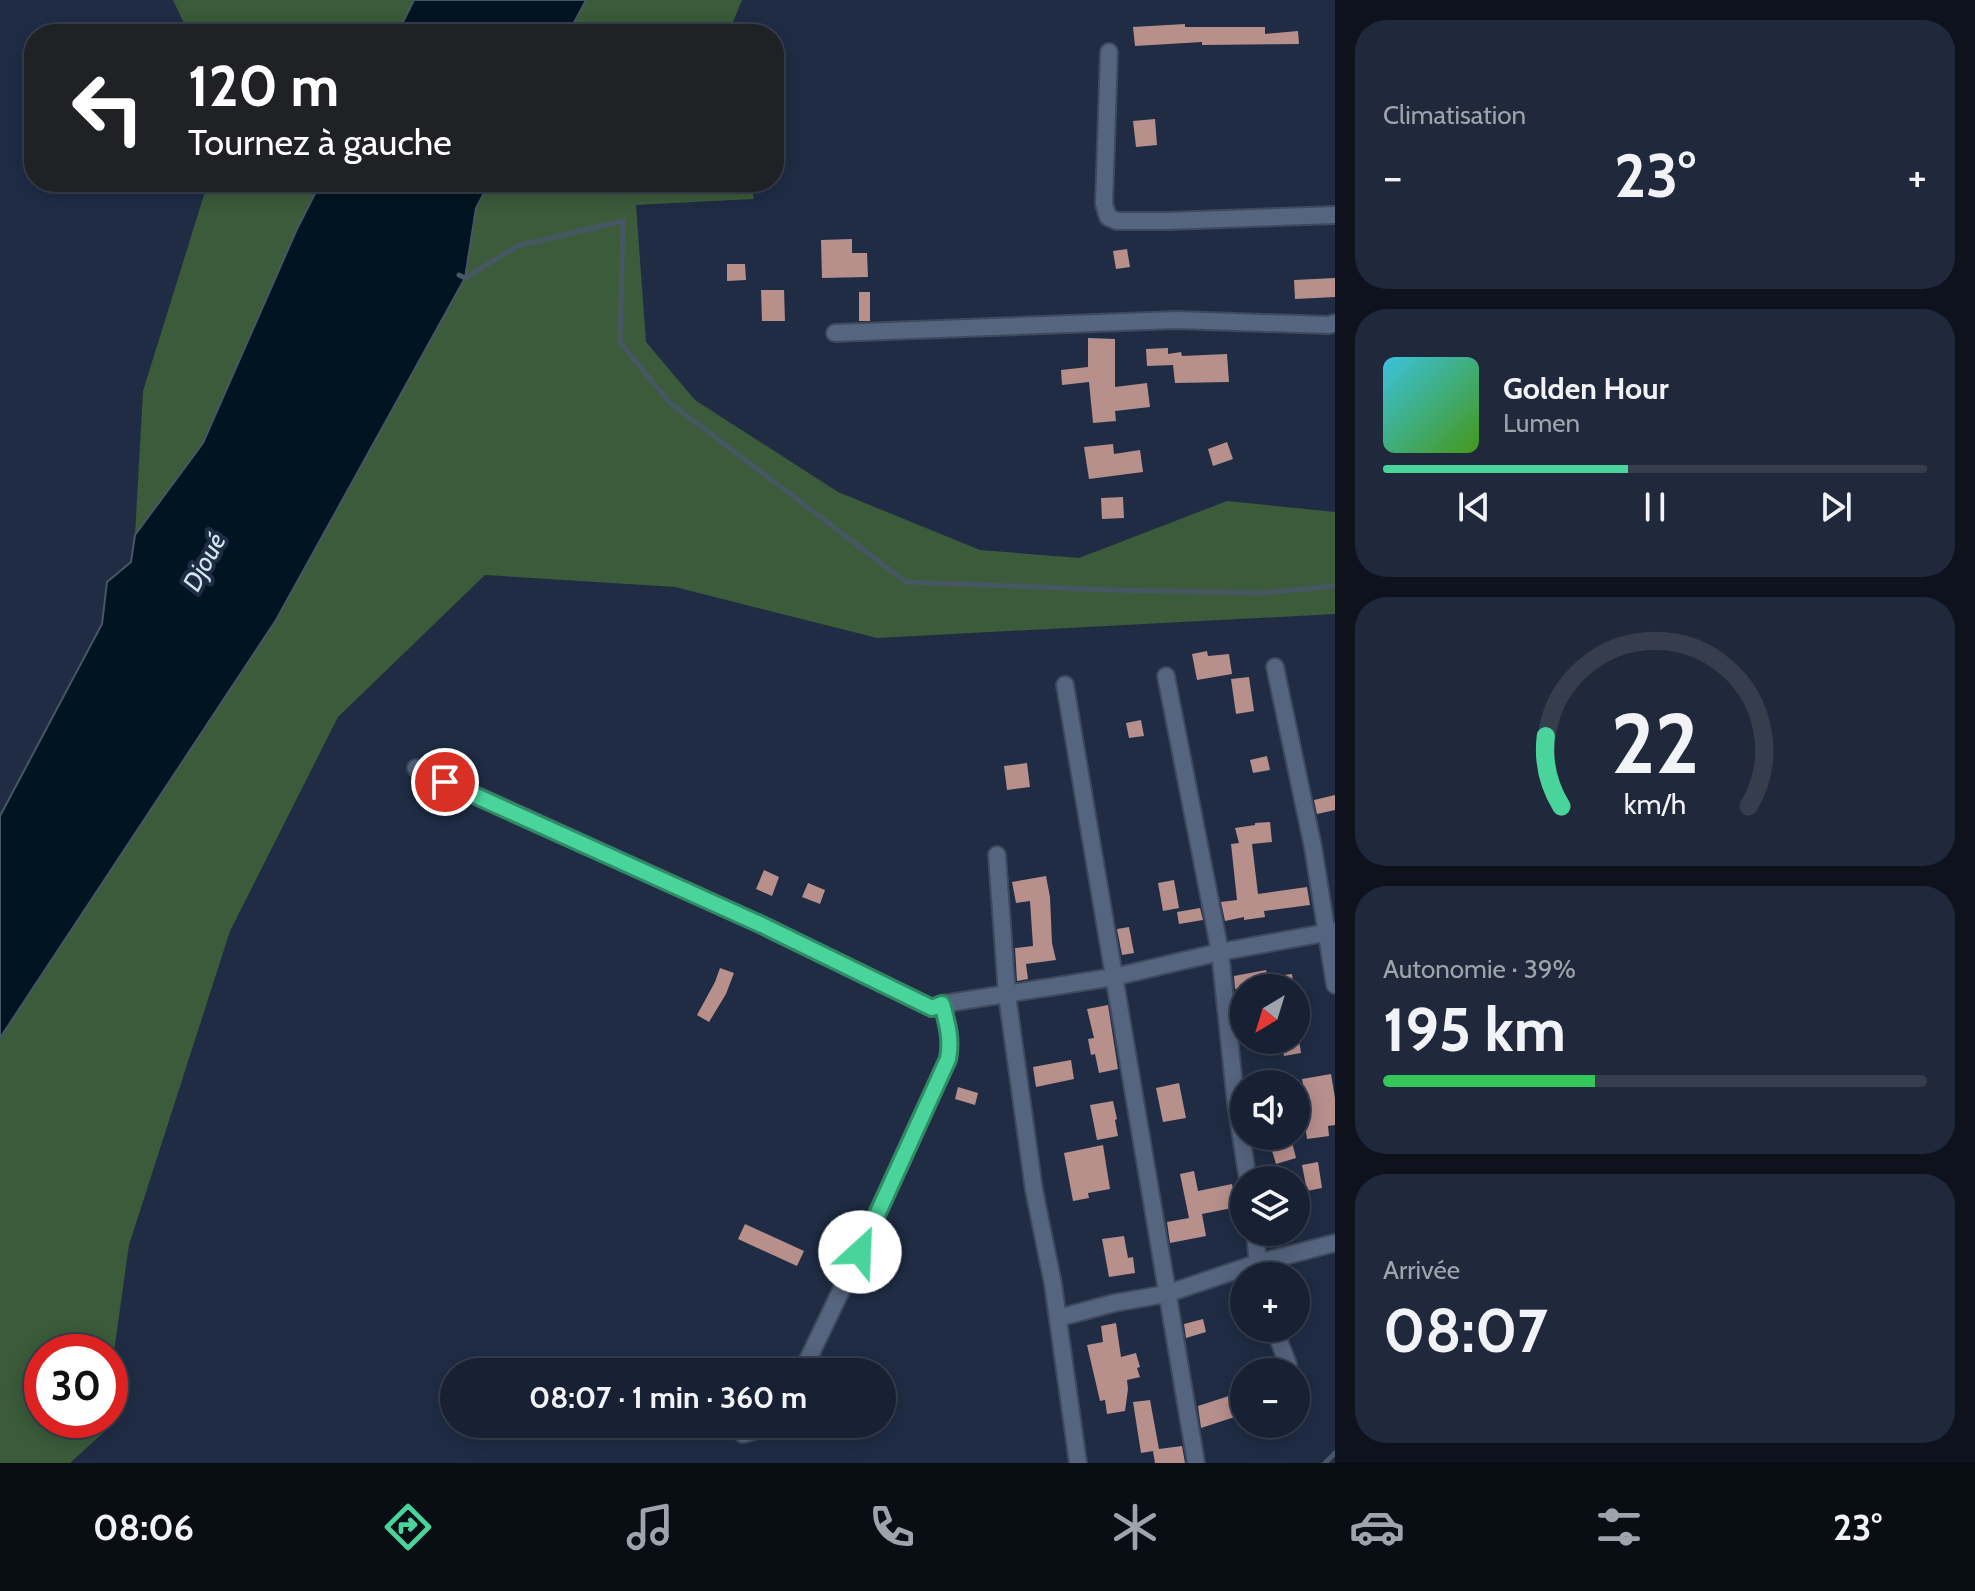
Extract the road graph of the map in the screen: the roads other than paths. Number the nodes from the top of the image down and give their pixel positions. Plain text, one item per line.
1 (1109, 52) dead end
2 (1335, 215) edge
3 (1335, 323) edge
4 (835, 333) dead end
5 (1275, 667) dead end
6 (1166, 676) dead end
7 (1065, 685) dead end
8 (416, 768) dead end
9 (997, 855) dead end
10 (1331, 932) edge
11 (1220, 952) junction
12 (1114, 977) junction
13 (1335, 985) edge
14 (1007, 995) junction
15 (942, 1004) junction
16 (1246, 1166) edge
17 (1335, 1243) edge
18 (1281, 1262) edge
19 (1230, 1277) edge
20 (1166, 1294) junction
21 (1058, 1318) junction
22 (809, 1358) edge
23 (1078, 1463) edge
24 (1196, 1463) edge

1 - 2 street
3 - 4 street
5 - 10 street
6 - 11 street
7 - 12 street
8 - 15 street
9 - 14 street
10 - 11 street
10 - 13 street
11 - 12 street
11 - 16 street
12 - 14 street
12 - 20 street
14 - 15 street
14 - 21 street
15 - 22 street
17 - 18 street
19 - 20 street
20 - 21 street
20 - 24 street
21 - 23 street

